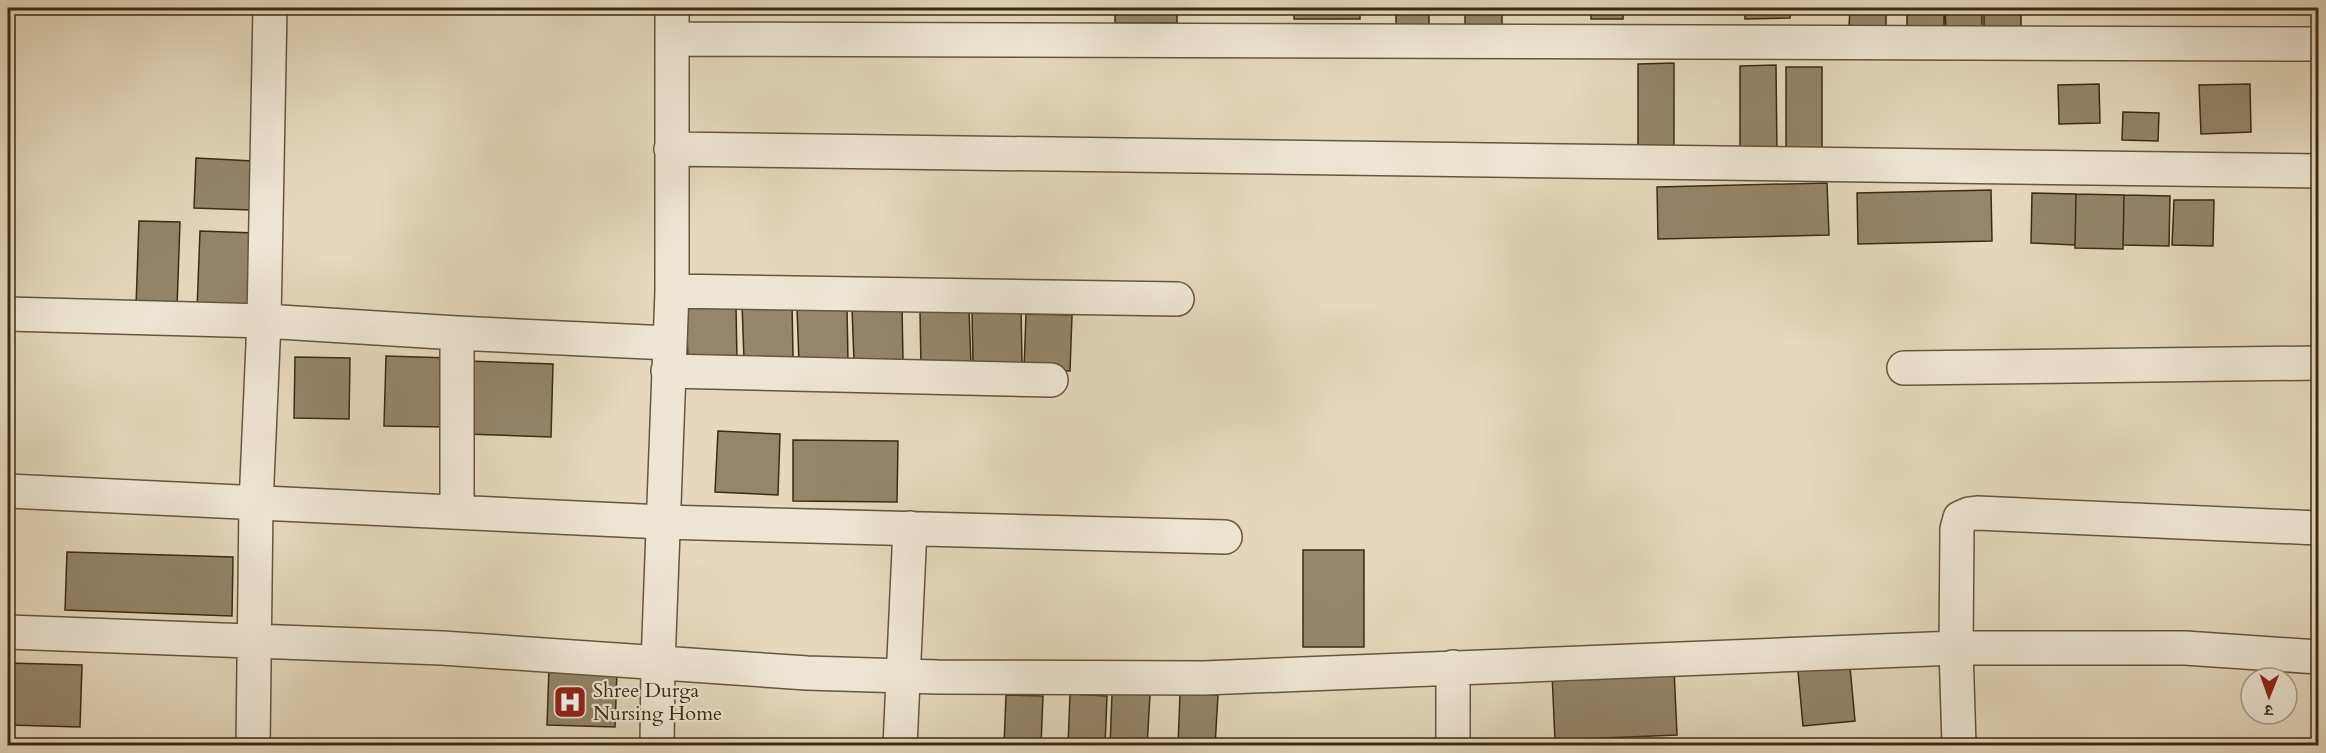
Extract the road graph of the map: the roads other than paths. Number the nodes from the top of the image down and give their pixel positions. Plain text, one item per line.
1 (270, 8) edge
2 (672, 23) edge
3 (2319, 44) edge
4 (671, 149) junction
5 (2319, 171) edge
6 (672, 291) junction
7 (1177, 298) dead end
8 (8, 314) edge
9 (264, 321) junction
10 (458, 333) junction
11 (669, 357) junction
12 (2319, 363) edge
13 (1904, 368) dead end
14 (1051, 380) dead end
15 (8, 491) edge
16 (256, 504) junction
17 (457, 511) junction
18 (663, 522) junction
19 (910, 528) junction
20 (2319, 528) edge
21 (1225, 537) dead end
22 (8, 632) edge
23 (254, 642) junction
24 (1956, 648) junction
25 (2319, 657) edge
26 (658, 664) junction
27 (1453, 667) junction
28 (904, 676) junction
29 (253, 746) edge
30 (657, 746) edge
31 (900, 746) edge
32 (1453, 746) edge
33 (1959, 746) edge

1 - 9 street
2 - 3 street
2 - 4 street
4 - 5 street
4 - 6 street
6 - 7 street
6 - 11 street
8 - 9 street
9 - 10 street
9 - 16 street
10 - 11 street
10 - 17 street
11 - 14 street
11 - 18 street
12 - 13 street
15 - 16 street
16 - 17 street
16 - 23 street
17 - 18 street
18 - 19 street
18 - 26 street
19 - 21 street
19 - 28 street
20 - 24 street
22 - 23 street
23 - 26 street
23 - 29 street
24 - 25 street
24 - 27 street
24 - 33 street
26 - 28 street
26 - 30 street
27 - 28 street
27 - 32 street
28 - 31 street

